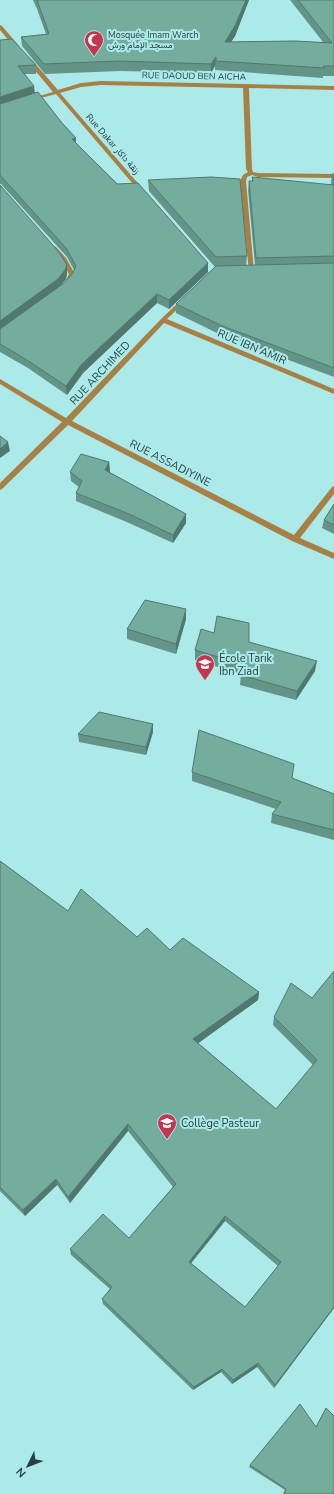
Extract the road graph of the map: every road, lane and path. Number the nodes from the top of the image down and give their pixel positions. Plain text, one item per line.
1 (0, 27) edge
2 (20, 50) edge
3 (25, 56) edge
4 (246, 86) junction
5 (334, 88) edge
6 (56, 92) junction
7 (28, 101) edge
8 (252, 173) junction
9 (334, 176) edge
10 (148, 198) edge
11 (49, 243) edge
12 (243, 271) edge
13 (250, 271) junction
14 (258, 271) edge
15 (62, 290) edge
16 (191, 293) edge
17 (163, 320) junction
18 (0, 381) edge
19 (334, 392) edge
20 (67, 422) junction
21 (0, 487) edge
22 (334, 489) edge
23 (295, 540) junction
24 (334, 556) edge

1 - 2 street
3 - 6 street, Rue Dakar زنقة داكار
4 - 5 street, RUE DAOUD BEN AICHA
4 - 6 street, RUE DAOUD BEN AICHA
4 - 8 street
6 - 7 street, RUE DAOUD BEN AICHA
6 - 10 street, Rue Dakar زنقة داكار
8 - 9 street
8 - 13 street
11 - 15 street
12 - 13 street
13 - 14 street
16 - 17 street, RUE ARCHIMED
17 - 19 street, RUE IBN AMIR
17 - 20 street, RUE ARCHIMED
18 - 20 street, RUE ASSADIYINE
20 - 21 street, RUE ARCHIMED
20 - 23 street, RUE ASSADIYINE
22 - 23 street
23 - 24 street, RUE ASSADIYINE

